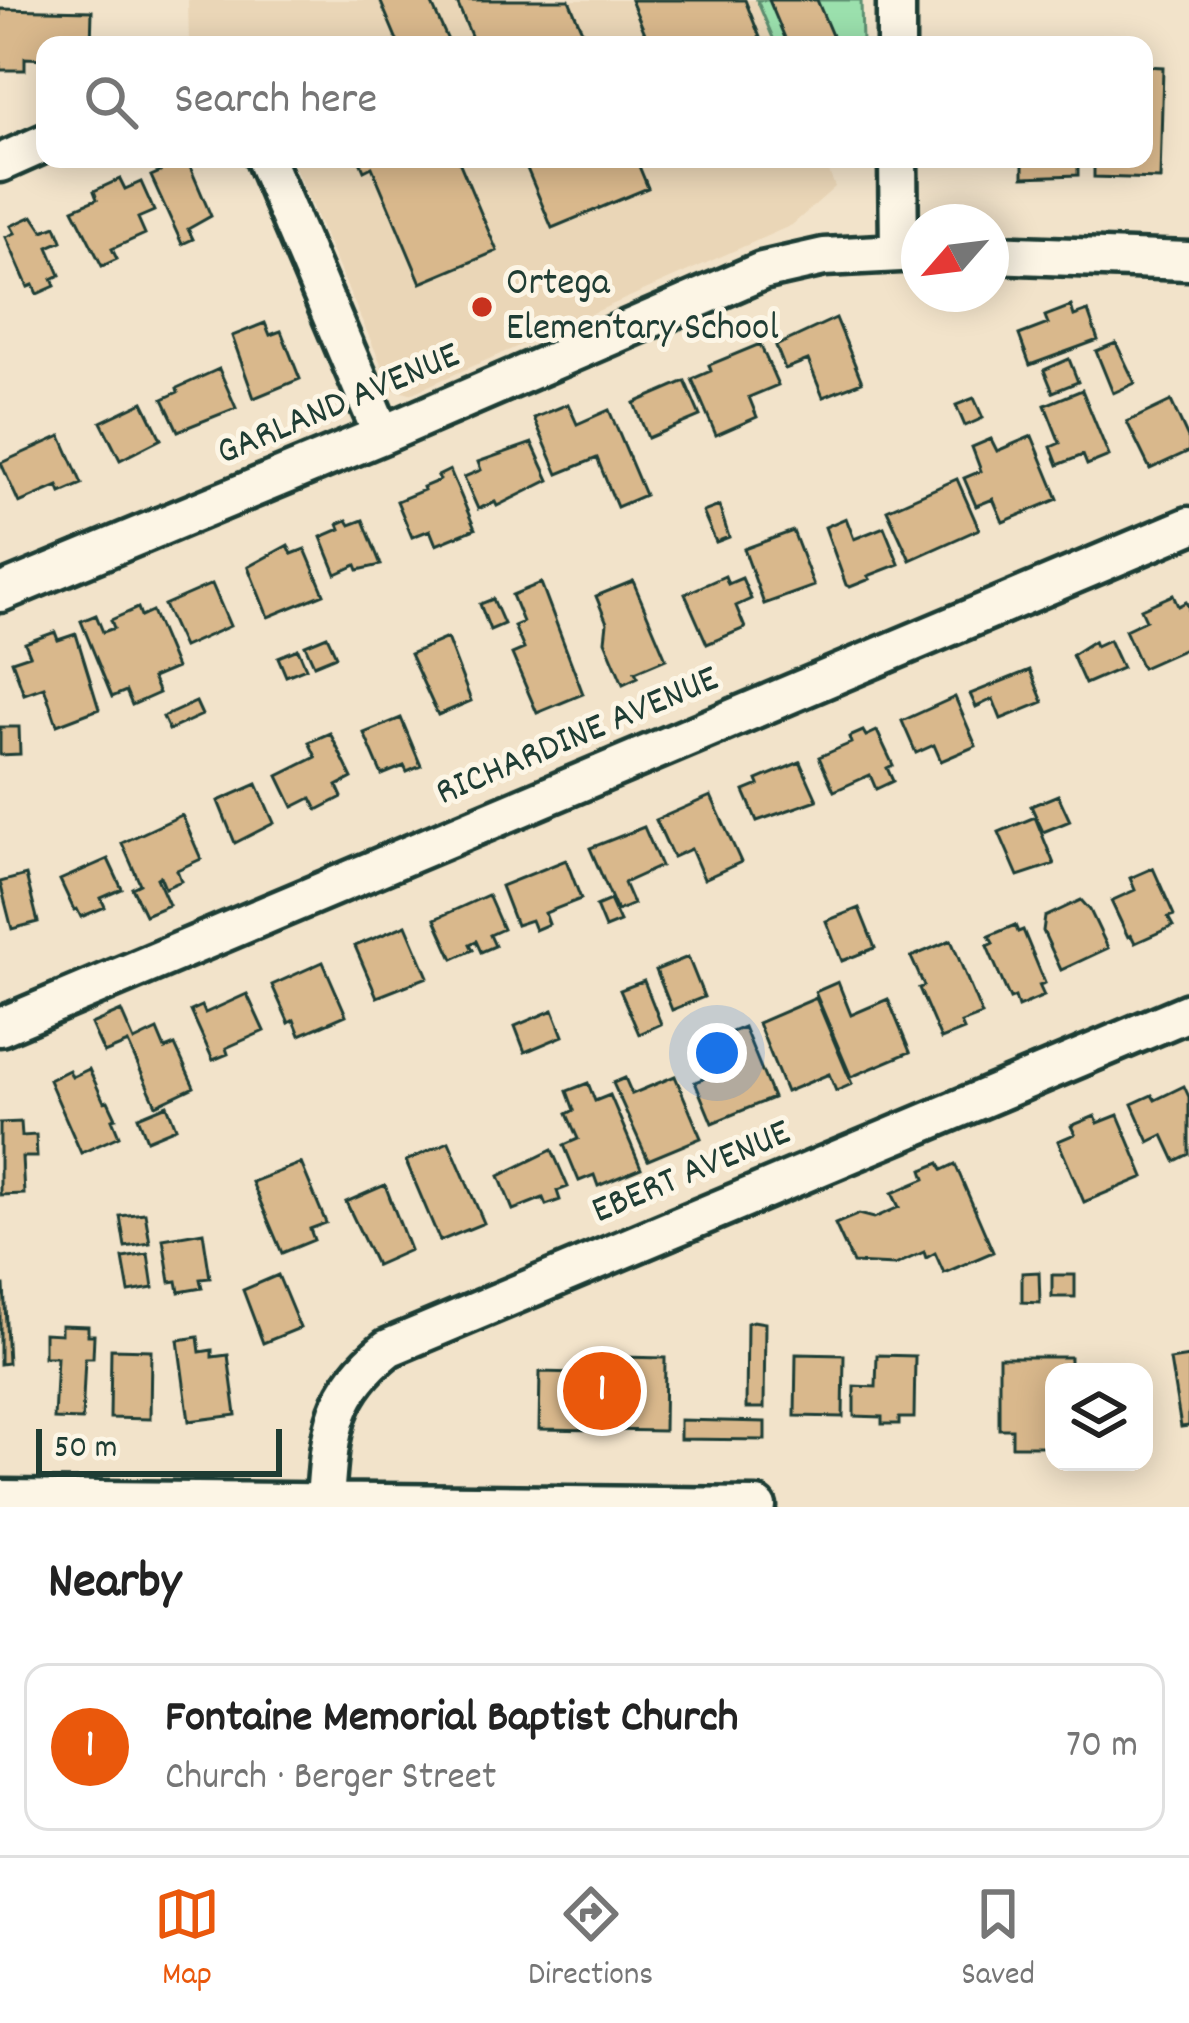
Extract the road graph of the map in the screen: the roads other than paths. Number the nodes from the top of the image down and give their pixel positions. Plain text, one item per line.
1 (896, 0) edge
2 (896, 36) edge
3 (36, 147) edge
4 (0, 163) edge
5 (269, 168) edge
6 (899, 168) edge
7 (903, 204) edge
8 (901, 252) edge
9 (1009, 255) edge
10 (1189, 261) edge
11 (382, 435) junction
12 (1189, 526) edge
13 (0, 593) edge
14 (1189, 1012) edge
15 (0, 1027) edge
16 (0, 1499) edge
17 (325, 1500) junction
18 (757, 1507) edge

1 - 2 street
3 - 4 street
5 - 11 street
6 - 7 street
8 - 11 street, GARLAND AVENUE
9 - 10 street
11 - 13 street, GARLAND AVENUE
12 - 15 street, RICHARDINE AVENUE
14 - 17 street, EBERT AVENUE
16 - 17 street
17 - 18 street

